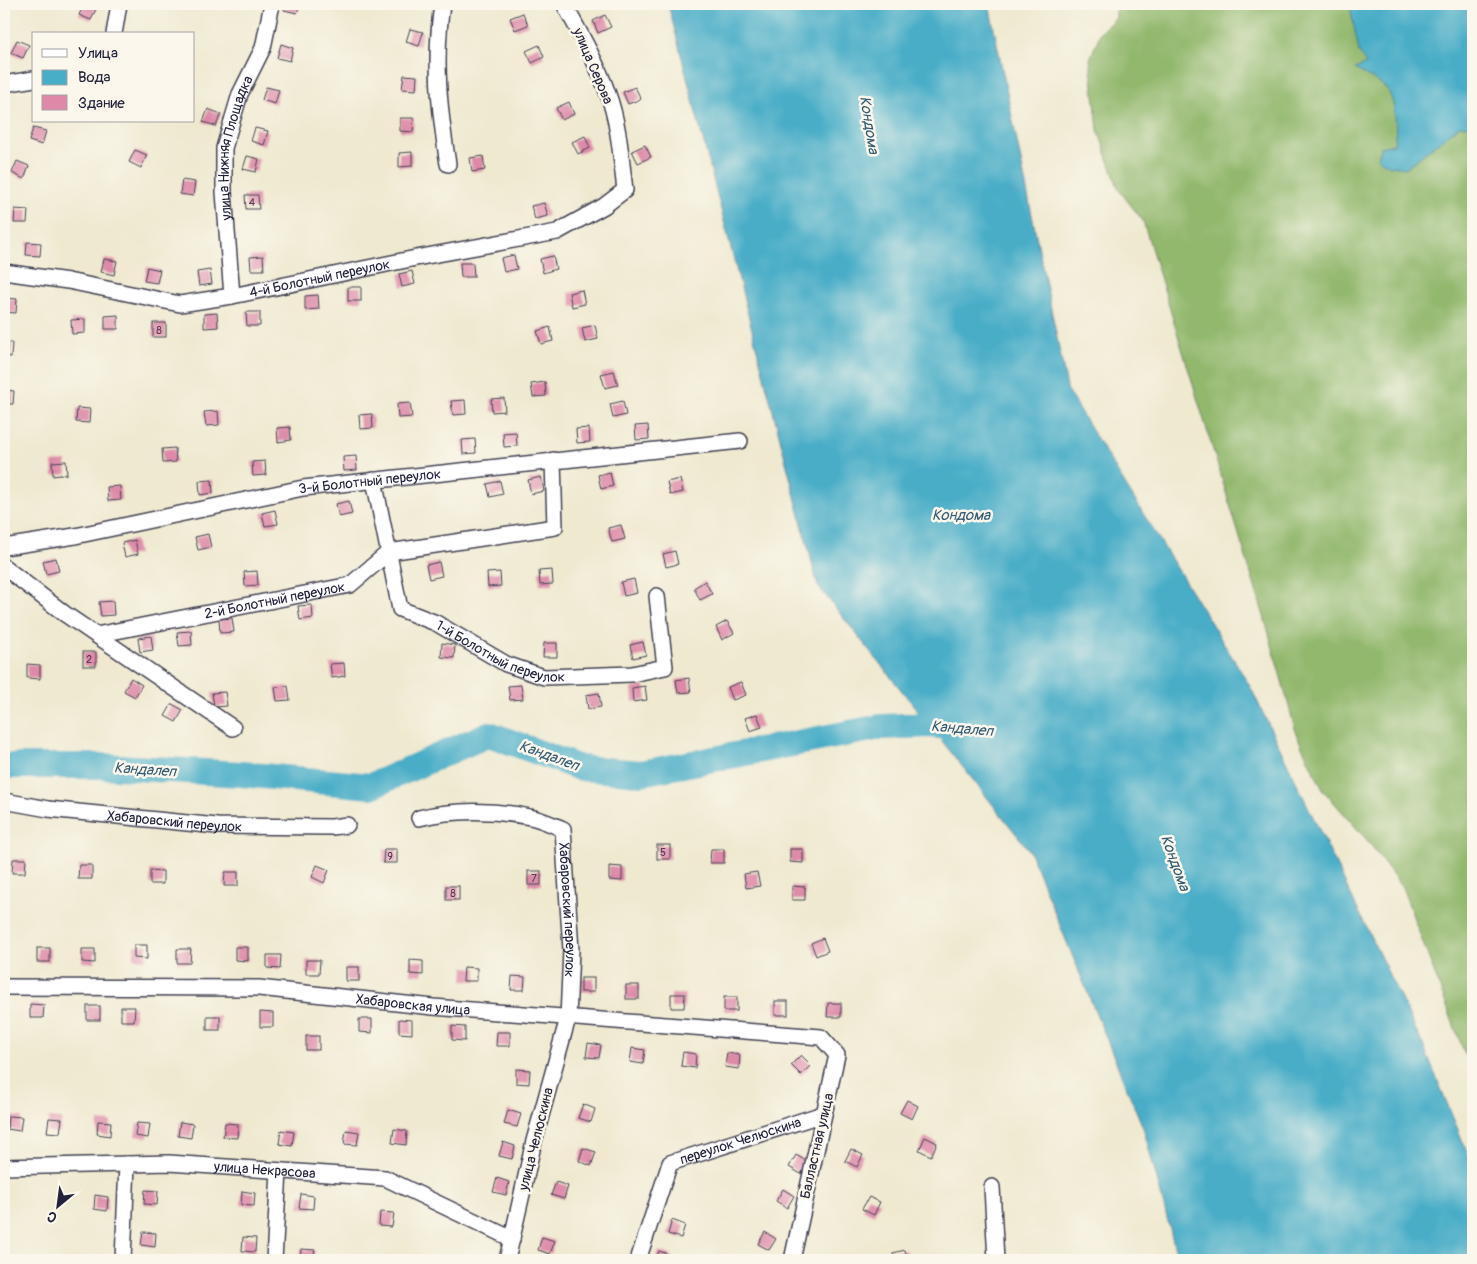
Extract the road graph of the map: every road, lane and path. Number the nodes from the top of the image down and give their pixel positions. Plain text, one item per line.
1 (119, 4) edge
2 (272, 4) edge
3 (442, 4) edge
4 (564, 4) edge
5 (114, 32) edge
6 (32, 79) edge
7 (4, 84) edge
8 (448, 164) dead end
9 (625, 190) joint
10 (4, 272) edge
11 (232, 296) junction
12 (740, 441) dead end
13 (553, 460) junction
14 (374, 480) junction
15 (4, 547) edge
16 (389, 552) junction
17 (4, 567) edge
18 (657, 596) dead end
19 (96, 635) junction
20 (233, 728) dead end
21 (4, 801) edge
22 (419, 818) dead end
23 (347, 825) dead end
24 (4, 987) edge
25 (568, 1018) junction
26 (822, 1036) joint
27 (824, 1114) junction
28 (126, 1164) junction
29 (4, 1167) edge
30 (279, 1171) junction
31 (992, 1187) dead end
32 (512, 1239) junction
33 (123, 1260) edge
34 (274, 1260) edge
35 (507, 1260) edge
36 (638, 1260) edge
37 (792, 1260) edge
38 (996, 1260) edge

1 - 5 street
2 - 11 street, улица Нижняя Площадка
3 - 8 street
4 - 9 street, улица Серова
6 - 7 street
9 - 11 street, 4-й Болотный переулок
10 - 11 street, 4-й Болотный переулок
12 - 13 street, 3-й Болотный переулок
13 - 14 street, 3-й Болотный переулок
13 - 16 street
14 - 15 street, 3-й Болотный переулок
14 - 16 street, 1-й Болотный переулок
16 - 18 street, 1-й Болотный переулок
16 - 19 street, 2-й Болотный переулок
17 - 19 street
19 - 20 street
21 - 23 street, Хабаровский переулок
22 - 25 street, Хабаровский переулок
24 - 25 street, Хабаровская улица
25 - 26 street, Хабаровская улица
25 - 32 street, улица Челюскина
26 - 27 street, Балластная улица
27 - 36 street, переулок Челюскина
27 - 37 street, Балластная улица
28 - 29 street, улица Некрасова
28 - 30 street, улица Некрасова
28 - 33 street
30 - 32 street, улица Некрасова
30 - 34 street
31 - 38 street
32 - 35 street, улица Челюскина

